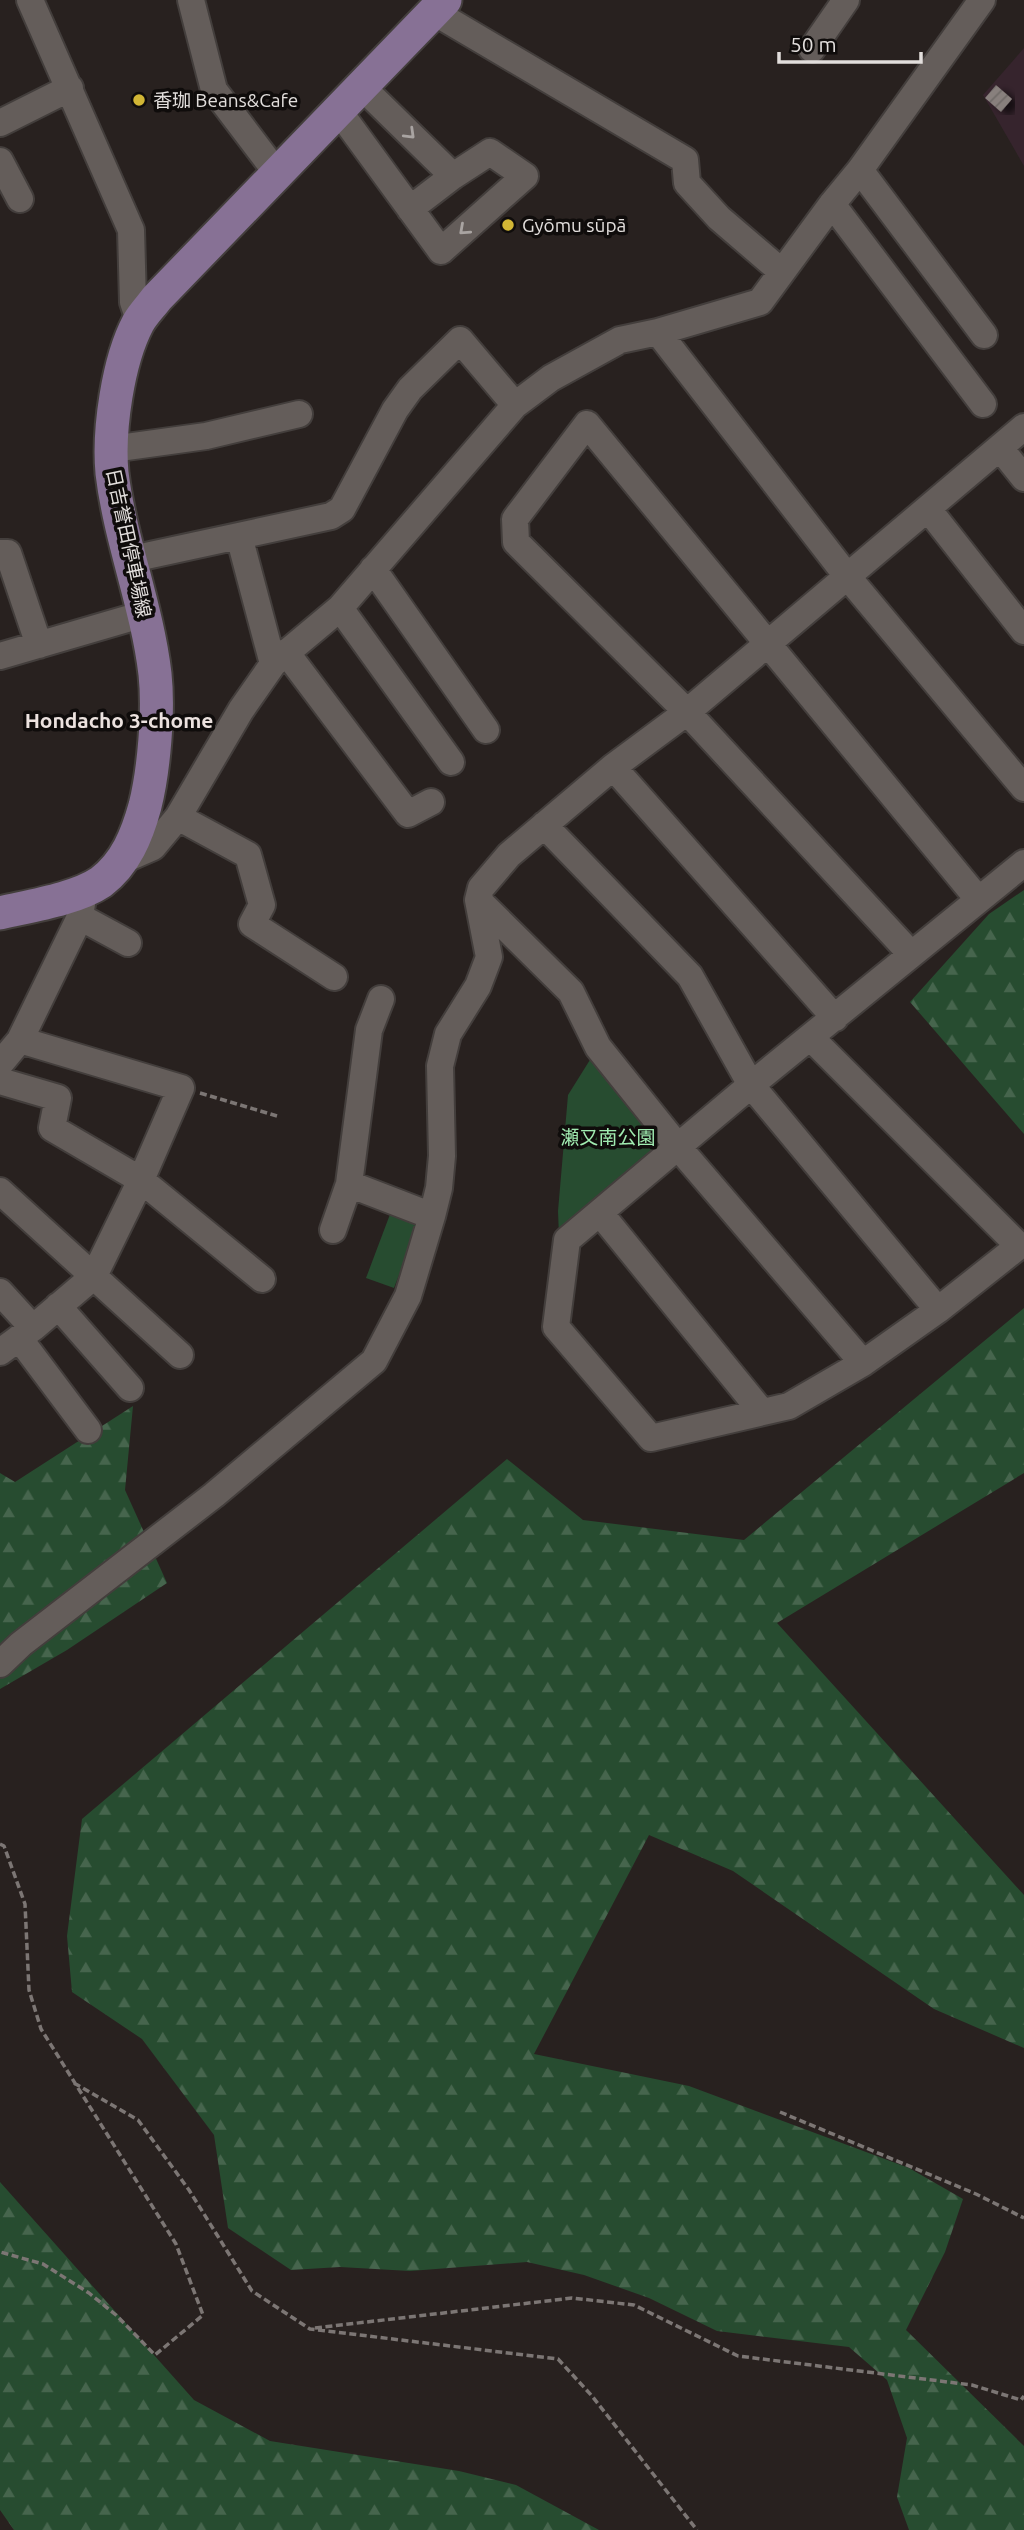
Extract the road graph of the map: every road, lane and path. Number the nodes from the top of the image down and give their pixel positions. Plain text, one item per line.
1 (30, 0) edge
2 (191, 0) edge
3 (846, 0) edge
4 (982, 0) edge
5 (439, 6) edge
6 (812, 50) dead end
7 (361, 86) junction
8 (70, 88) junction
9 (338, 110) junction
10 (0, 123) edge
11 (860, 170) junction
12 (277, 173) junction
13 (453, 176) junction
14 (832, 204) junction
15 (410, 209) junction
16 (782, 272) junction
17 (139, 320) junction
18 (658, 332) junction
19 (984, 335) dead end
20 (983, 404) dead end
21 (515, 405) junction
22 (299, 414) dead end
23 (1024, 427) edge
24 (1000, 448) junction
25 (112, 449) junction
26 (1024, 478) edge
27 (928, 509) junction
28 (239, 536) junction
29 (0, 553) edge
30 (132, 559) junction
31 (373, 569) junction
32 (847, 576) junction
33 (340, 608) junction
34 (144, 614) junction
35 (1024, 631) edge
36 (768, 643) junction
37 (39, 645) junction
38 (0, 656) edge
39 (279, 658) junction
40 (687, 712) junction
41 (486, 730) dead end
42 (451, 762) dead end
43 (613, 767) junction
44 (1024, 788) edge
45 (431, 802) dead end
46 (178, 817) junction
47 (544, 825) junction
48 (121, 861) junction
49 (1024, 863) edge
50 (978, 899) junction
51 (478, 900) junction
52 (82, 904) junction
53 (0, 913) edge
54 (128, 943) dead end
55 (911, 954) junction
56 (334, 977) dead end
57 (381, 999) dead end
58 (835, 1018) junction
59 (811, 1038) junction
60 (20, 1040) junction
61 (0, 1064) edge
62 (0, 1081) edge
63 (751, 1085) junction
64 (181, 1088) junction
65 (277, 1116) dead end
66 (679, 1148) junction
67 (141, 1180) junction
68 (349, 1184) junction
69 (0, 1191) edge
70 (600, 1213) junction
71 (432, 1216) junction
72 (332, 1230) dead end
73 (93, 1276) junction
74 (262, 1279) dead end
75 (0, 1292) edge
76 (58, 1306) junction
77 (938, 1310) junction
78 (17, 1340) edge
79 (180, 1355) dead end
80 (863, 1363) junction
81 (130, 1388) dead end
82 (761, 1411) junction
83 (88, 1430) dead end
84 (0, 1664) edge
85 (0, 1844) edge
86 (74, 2083) junction
87 (780, 2112) dead end
88 (1024, 2218) edge
89 (0, 2252) edge
90 (310, 2329) junction
91 (1024, 2396) edge
92 (697, 2530) edge

1 - 8 street
2 - 12 street
3 - 6 street
4 - 11 street
5 - 7 main road, 日吉誉田停車場線
5 - 16 street
7 - 9 main road, 日吉誉田停車場線
7 -> 13 street
8 - 10 street
8 - 17 street
9 - 12 main road, 日吉誉田停車場線
9 - 15 street
11 - 14 street
11 - 19 street
12 - 17 main road, 日吉誉田停車場線
13 - 15 street
13 -> 15 street
14 - 16 street
14 - 20 street
16 - 18 street
17 - 25 main road, 日吉誉田停車場線
18 - 21 street
18 - 32 street
21 - 28 street
21 - 31 street
22 - 25 street
23 - 24 street
24 - 26 street
24 - 27 street
25 - 30 main road, 日吉誉田停車場線
27 - 32 street
27 - 35 street
28 - 30 street
28 - 39 street
29 - 37 street
30 - 34 main road, 日吉誉田停車場線
31 - 33 street
31 - 41 street
32 - 36 street
32 - 44 street
33 - 39 street
33 - 42 street
34 - 37 street
34 - 48 main road, 日吉誉田停車場線
36 - 40 street
36 - 40 street
36 - 50 street
37 - 38 street
39 - 45 street
39 - 46 street
40 - 43 street
40 - 55 street
43 - 47 street
43 - 58 street
46 - 48 street
46 - 56 street
47 - 51 street
47 - 63 street
48 - 52 main road, 日吉誉田停車場線
49 - 50 street
50 - 55 street
51 - 66 street
51 - 71 street
52 - 53 main road, 日吉誉田停車場線
52 - 54 street
52 - 60 street
55 - 58 street
57 - 68 street
58 - 59 street
59 - 63 street
59 - 77 street
60 - 61 street
60 - 64 street
62 - 67 street
63 - 66 street
63 - 77 street
64 - 65 path
64 - 67 street
66 - 70 street
66 - 80 street
67 - 73 street
67 - 74 street
68 - 71 street
68 - 72 street
69 - 73 street
70 - 82 street
70 - 82 street
71 - 84 street
73 - 76 street
73 - 79 street
75 - 78 street
76 - 78 street
76 - 81 street
77 - 80 street
78 - 83 street
80 - 82 street
85 - 86 path
86 - 89 path
86 - 90 path
87 - 88 path
90 - 91 path
90 - 92 path

